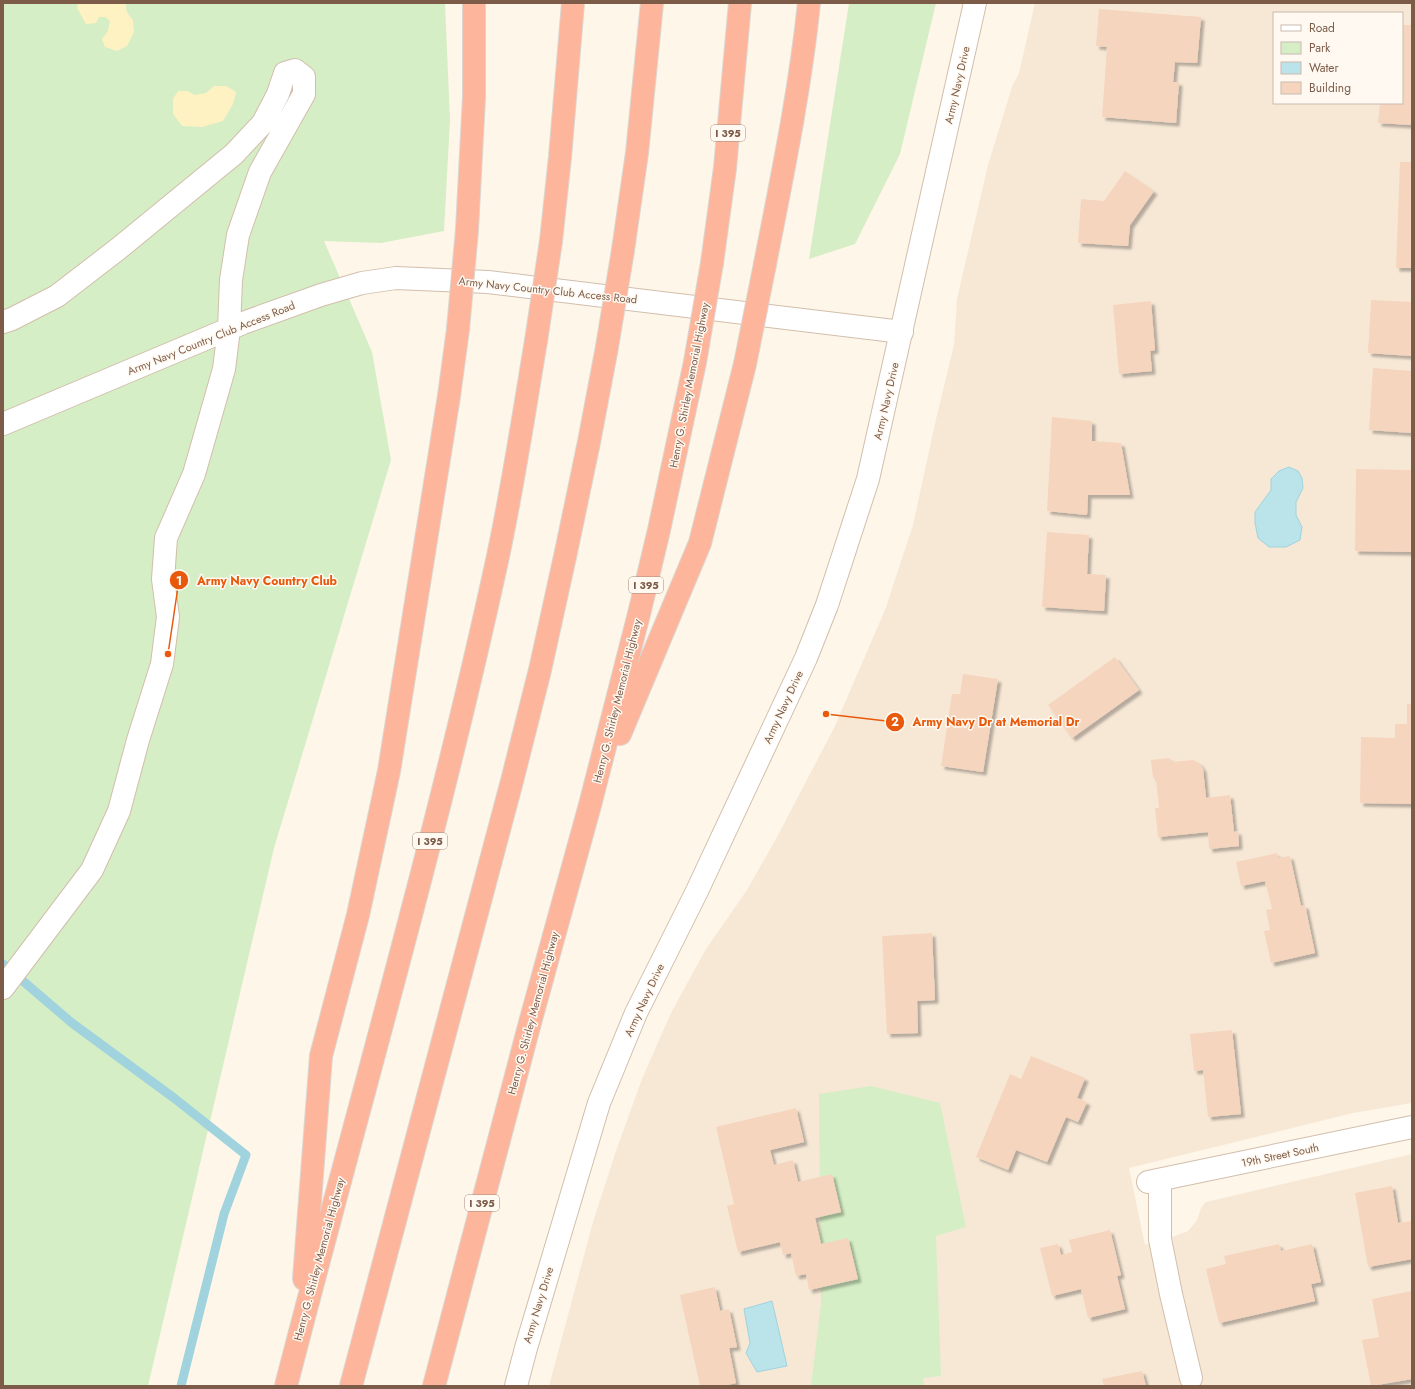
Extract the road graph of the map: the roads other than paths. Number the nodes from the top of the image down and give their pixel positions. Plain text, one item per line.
1 (474, 3) edge
2 (573, 3) edge
3 (652, 3) edge
4 (740, 3) edge
5 (809, 3) edge
6 (975, 3) edge
7 (3, 322) edge
8 (230, 329) junction
9 (902, 332) junction
10 (3, 424) edge
11 (590, 805) junction
12 (3, 988) edge
13 (1412, 1127) edge
14 (299, 1334) junction
15 (1191, 1378) dead end
16 (286, 1386) edge
17 (351, 1386) edge
18 (434, 1386) edge
19 (516, 1386) edge

1 - 14 highway, bridge
2 - 14 highway, Henry G. Shirley Memorial Highway / I 395, bridge
3 - 17 highway, bridge
4 - 11 highway, Henry G. Shirley Memorial Highway / I 395, bridge
5 - 11 highway, bridge
6 - 9 street, Army Navy Drive
7 - 8 street
8 - 9 street, Army Navy Country Club Access Road
8 - 10 street, Army Navy Country Club Access Road
8 - 12 street
9 - 19 street, Army Navy Drive
11 - 18 highway, Henry G. Shirley Memorial Highway / I 395
13 - 15 street, 19th Street South
14 - 16 highway, Henry G. Shirley Memorial Highway / I 395

